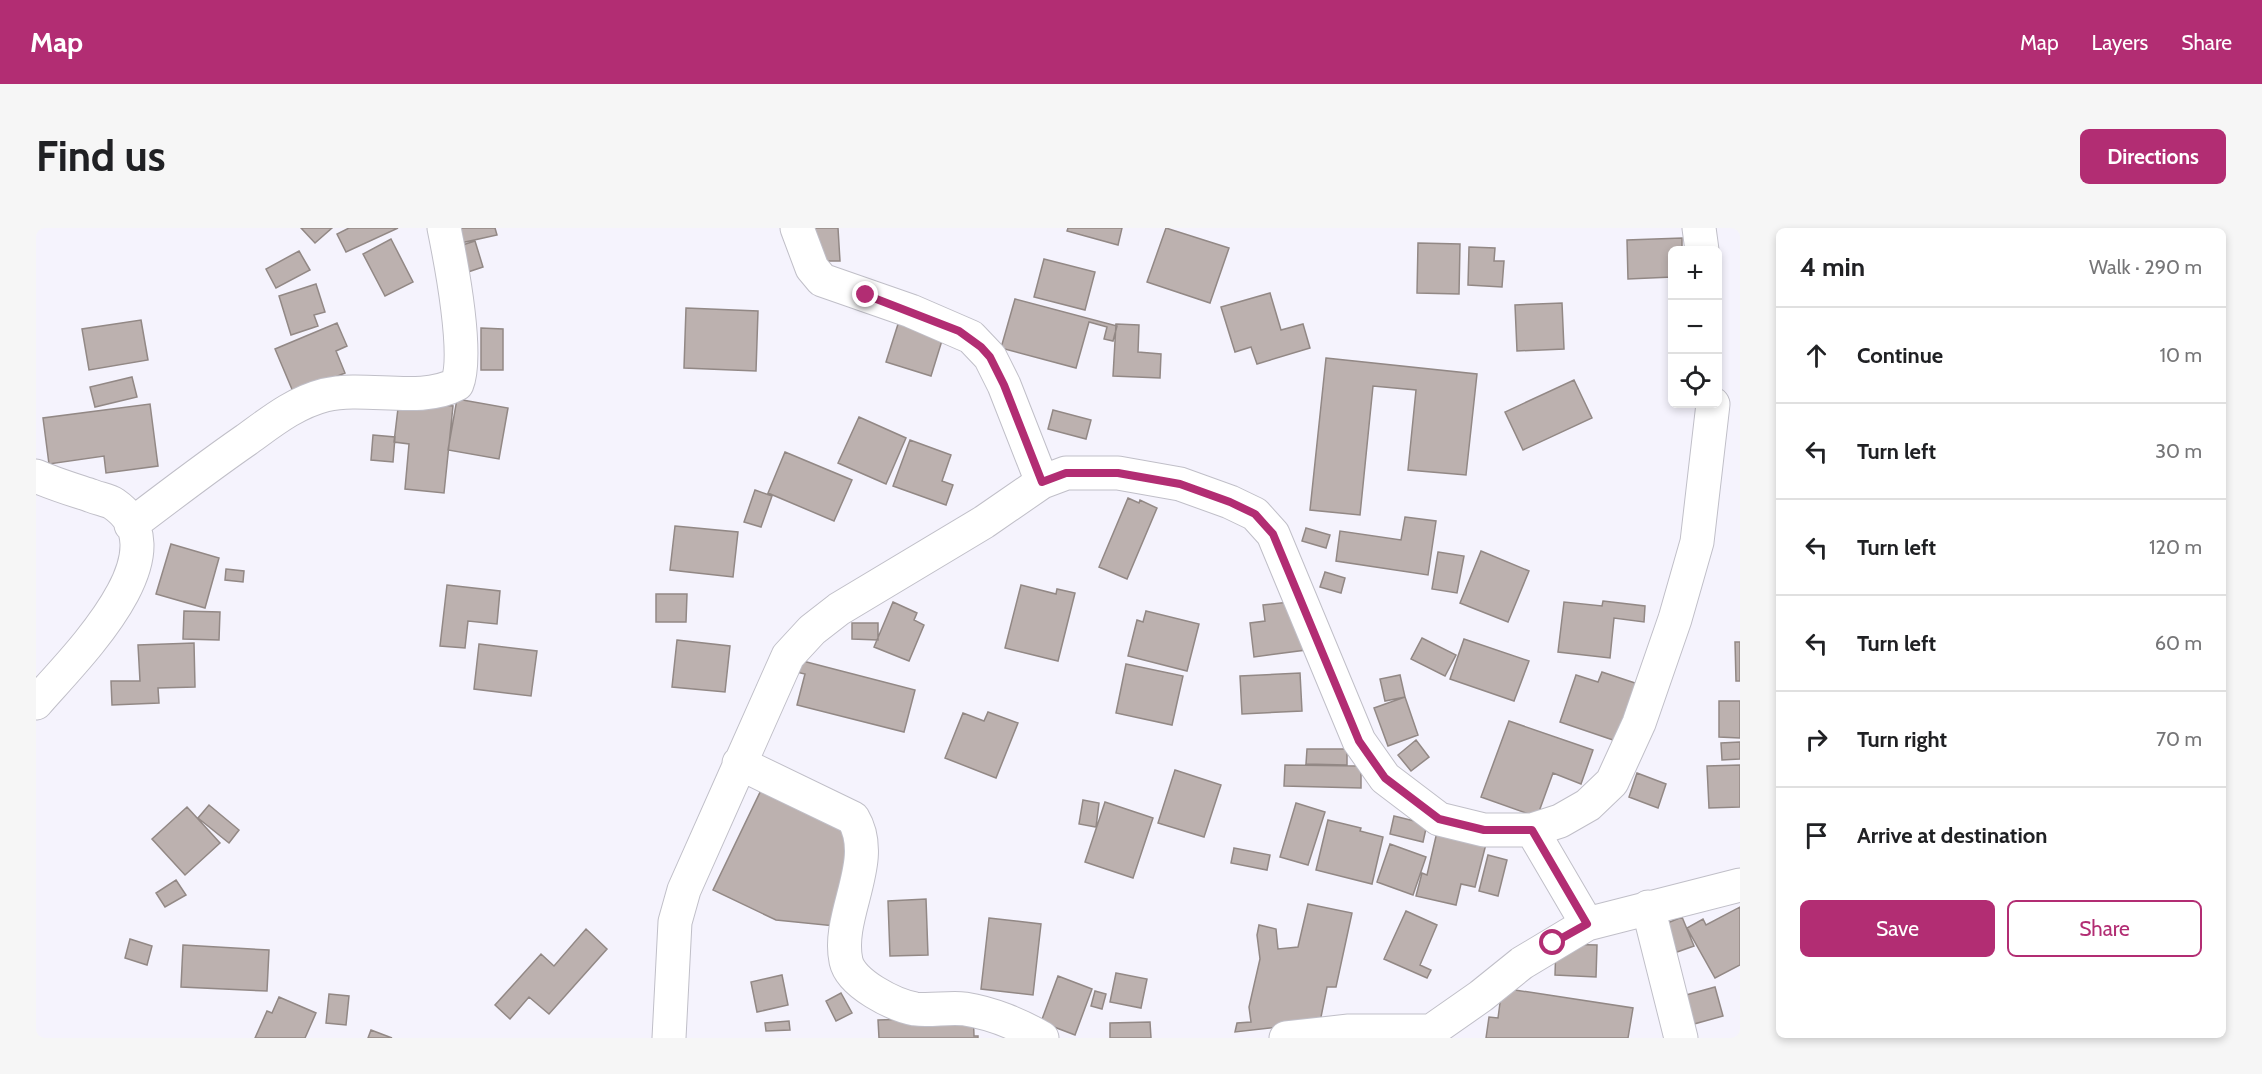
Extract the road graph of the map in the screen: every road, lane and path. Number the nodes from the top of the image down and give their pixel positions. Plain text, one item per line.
1 (444, 228) edge
2 (797, 228) edge
3 (1699, 228) edge
4 (1701, 246) edge
5 (1713, 408) edge
6 (36, 476) edge
7 (1042, 482) junction
8 (131, 525) junction
9 (36, 703) edge
10 (739, 763) junction
11 (1532, 830) junction
12 (1740, 885) edge
13 (1648, 907) junction
14 (1587, 924) junction
15 (1431, 1034) edge
16 (669, 1038) edge
17 (1042, 1038) edge
18 (1286, 1038) edge
19 (1681, 1038) edge

1 - 8 street
2 - 7 street
3 - 4 street
5 - 11 street
6 - 8 street
7 - 10 street
7 - 11 street
8 - 9 street
10 - 16 street
10 - 17 street
11 - 14 street
12 - 13 street
13 - 14 street
13 - 19 street
14 - 15 street
15 - 18 street

